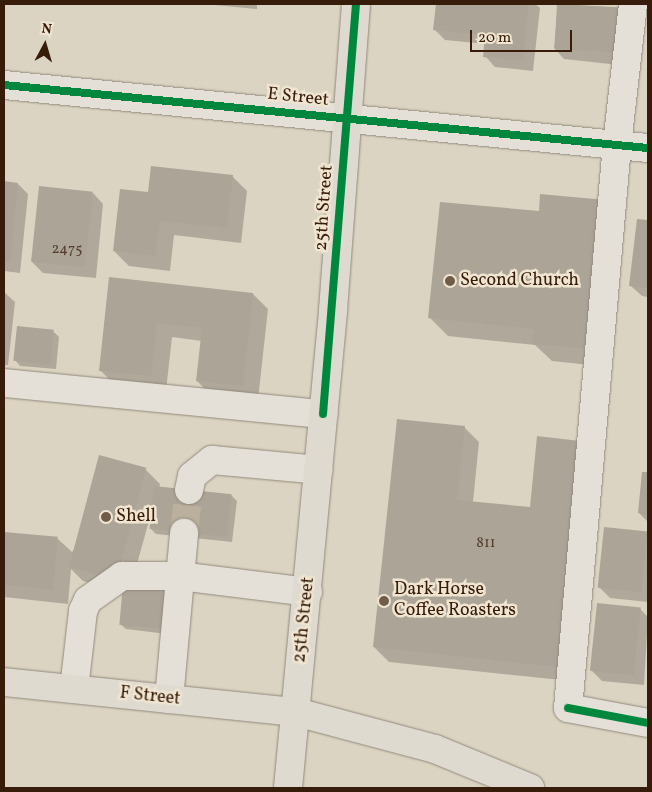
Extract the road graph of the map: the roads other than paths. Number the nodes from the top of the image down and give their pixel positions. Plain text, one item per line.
1 (356, 4) edge
2 (633, 4) edge
3 (4, 85) edge
4 (346, 118) junction
5 (617, 145) junction
6 (648, 148) edge
7 (4, 384) edge
8 (324, 414) junction
9 (319, 470) junction
10 (188, 490) tunnel mouth
11 (184, 533) tunnel mouth
12 (180, 576) junction
13 (308, 592) junction
14 (4, 682) edge
15 (74, 689) junction
16 (169, 699) junction
17 (296, 712) junction
18 (648, 723) edge
19 (288, 786) edge
20 (530, 788) edge

1 - 4 main road, 25th Street
2 - 5 street
3 - 4 street, E Street
4 - 5 street, E Street
4 - 8 main road, 25th Street
5 - 6 street, E Street
5 - 18 street
7 - 8 street
8 - 9 main road, 25th Street
9 - 10 street
9 - 13 main road, 25th Street
11 - 12 street
12 - 13 street
12 - 15 street
12 - 16 street
13 - 17 main road, 25th Street
14 - 15 main road, F Street
15 - 16 main road, F Street
16 - 17 main road, F Street
17 - 19 main road, 25th Street
17 - 20 main road, F Street

